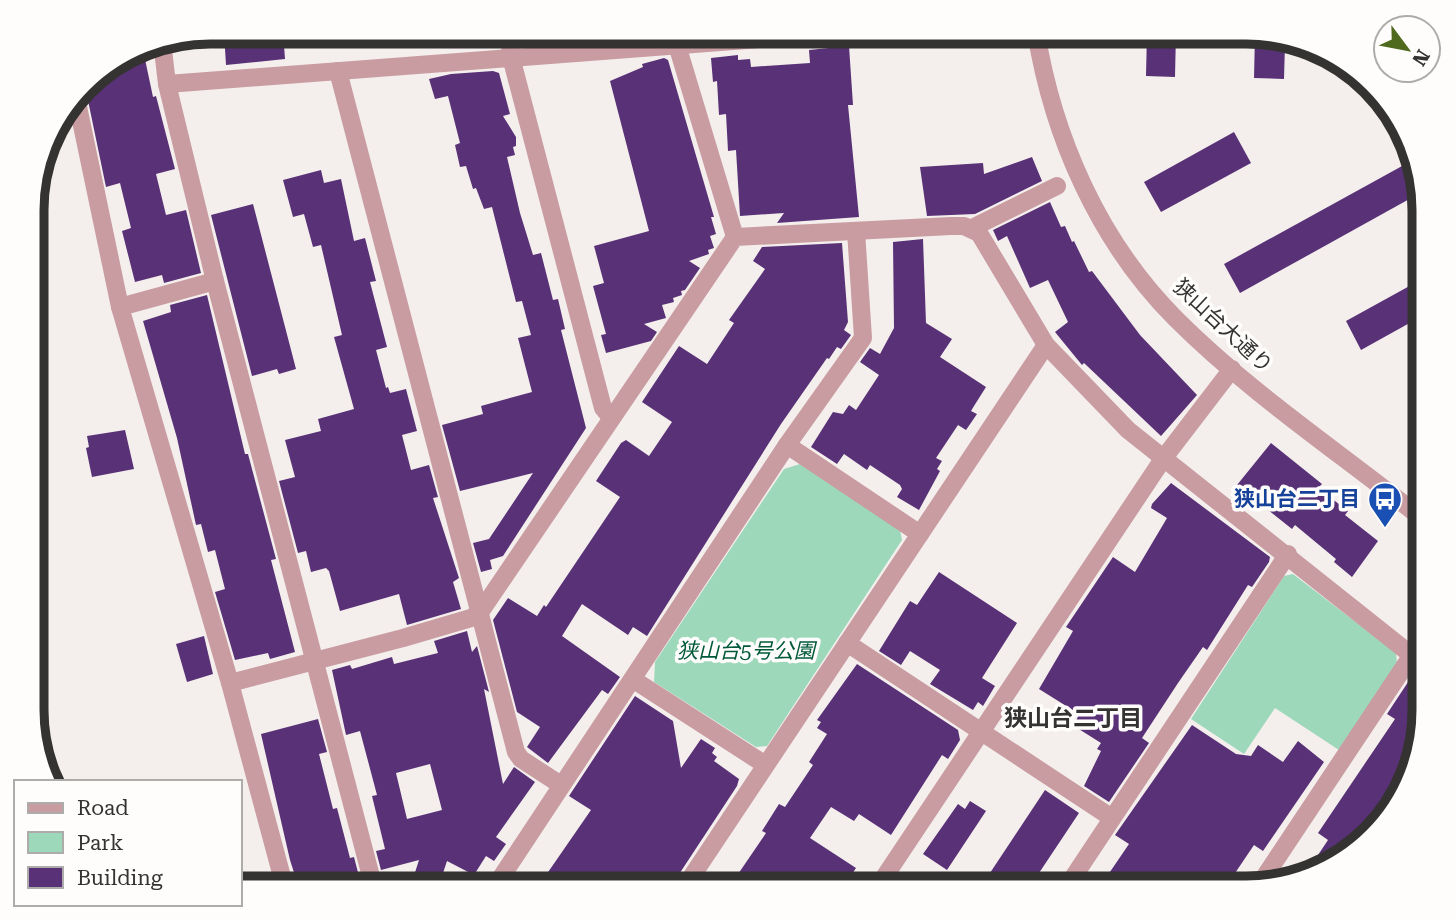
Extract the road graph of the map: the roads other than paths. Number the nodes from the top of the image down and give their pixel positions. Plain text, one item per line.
1 (510, 44) edge
2 (702, 44) edge
3 (1038, 44) edge
4 (677, 46) junction
5 (163, 51) edge
6 (511, 57) junction
7 (338, 71) junction
8 (167, 84) junction
9 (78, 108) edge
10 (1057, 186) dead end
11 (972, 228) junction
12 (856, 231) junction
13 (735, 237) junction
14 (215, 281) junction
15 (120, 307) junction
16 (1046, 345) junction
17 (1232, 369) junction
18 (611, 418) junction
19 (787, 445) junction
20 (1163, 459) junction
21 (1412, 511) edge
22 (920, 534) junction
23 (1287, 554) junction
24 (481, 611) junction
25 (847, 643) junction
26 (1412, 655) edge
27 (316, 660) junction
28 (1412, 668) edge
29 (634, 680) junction
30 (230, 683) junction
31 (981, 732) junction
32 (764, 764) junction
33 (561, 785) junction
34 (1112, 818) junction
35 (1266, 875) edge
36 (282, 876) edge
37 (371, 876) edge
38 (502, 876) edge
39 (692, 876) edge
40 (885, 876) edge
41 (1074, 876) edge

1 - 6 street
2 - 4 street
3 - 17 street, 狭山台大通り
4 - 6 street
4 - 13 street
5 - 8 street
6 - 7 street
6 - 18 street
7 - 8 street
7 - 24 street
8 - 14 street
9 - 15 street
10 - 11 street
11 - 12 street
11 - 16 street
12 - 13 street
12 - 19 street
13 - 18 street
14 - 15 street
14 - 27 street
15 - 30 street
16 - 20 street
16 - 22 street
17 - 20 street
17 - 21 street, 狭山台大通り
18 - 24 street
19 - 22 street
19 - 29 street
20 - 23 street
20 - 31 street
22 - 25 street
23 - 26 street
23 - 34 street
24 - 27 street
24 - 33 street
25 - 31 street
25 - 32 street
27 - 30 street
27 - 37 street
28 - 35 street
29 - 32 street
29 - 33 street
30 - 36 street
31 - 34 street
31 - 40 street
32 - 39 street
33 - 38 street
34 - 41 street

